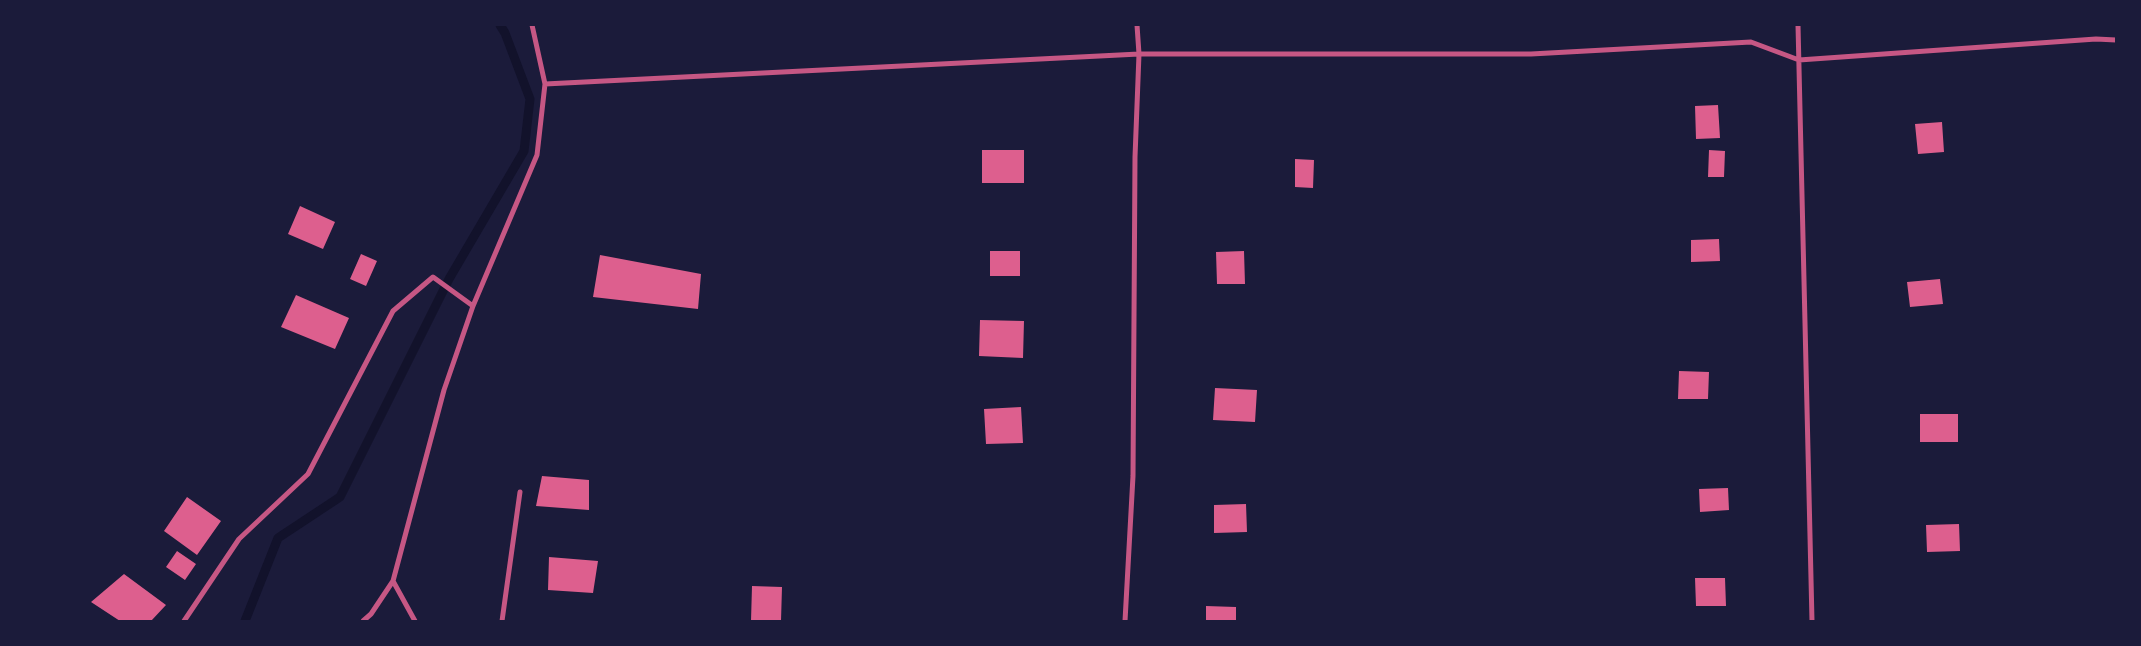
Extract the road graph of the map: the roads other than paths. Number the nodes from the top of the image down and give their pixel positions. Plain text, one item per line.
1 (532, 25) edge
2 (1137, 25) edge
3 (1798, 25) edge
4 (2116, 40) edge
5 (1139, 54) junction
6 (1799, 60) junction
7 (545, 84) junction
8 (473, 306) junction
9 (520, 492) dead end
10 (393, 582) junction
11 (184, 621) edge
12 (363, 621) edge
13 (415, 621) edge
14 (502, 621) edge
15 (1125, 621) edge
16 (1812, 621) edge

1 - 7 street
2 - 5 street
3 - 6 street
4 - 6 street
5 - 6 street
5 - 7 street
5 - 15 street
6 - 16 street
7 - 8 street
8 - 10 street
8 - 11 street
9 - 14 street
10 - 12 street
10 - 13 street

